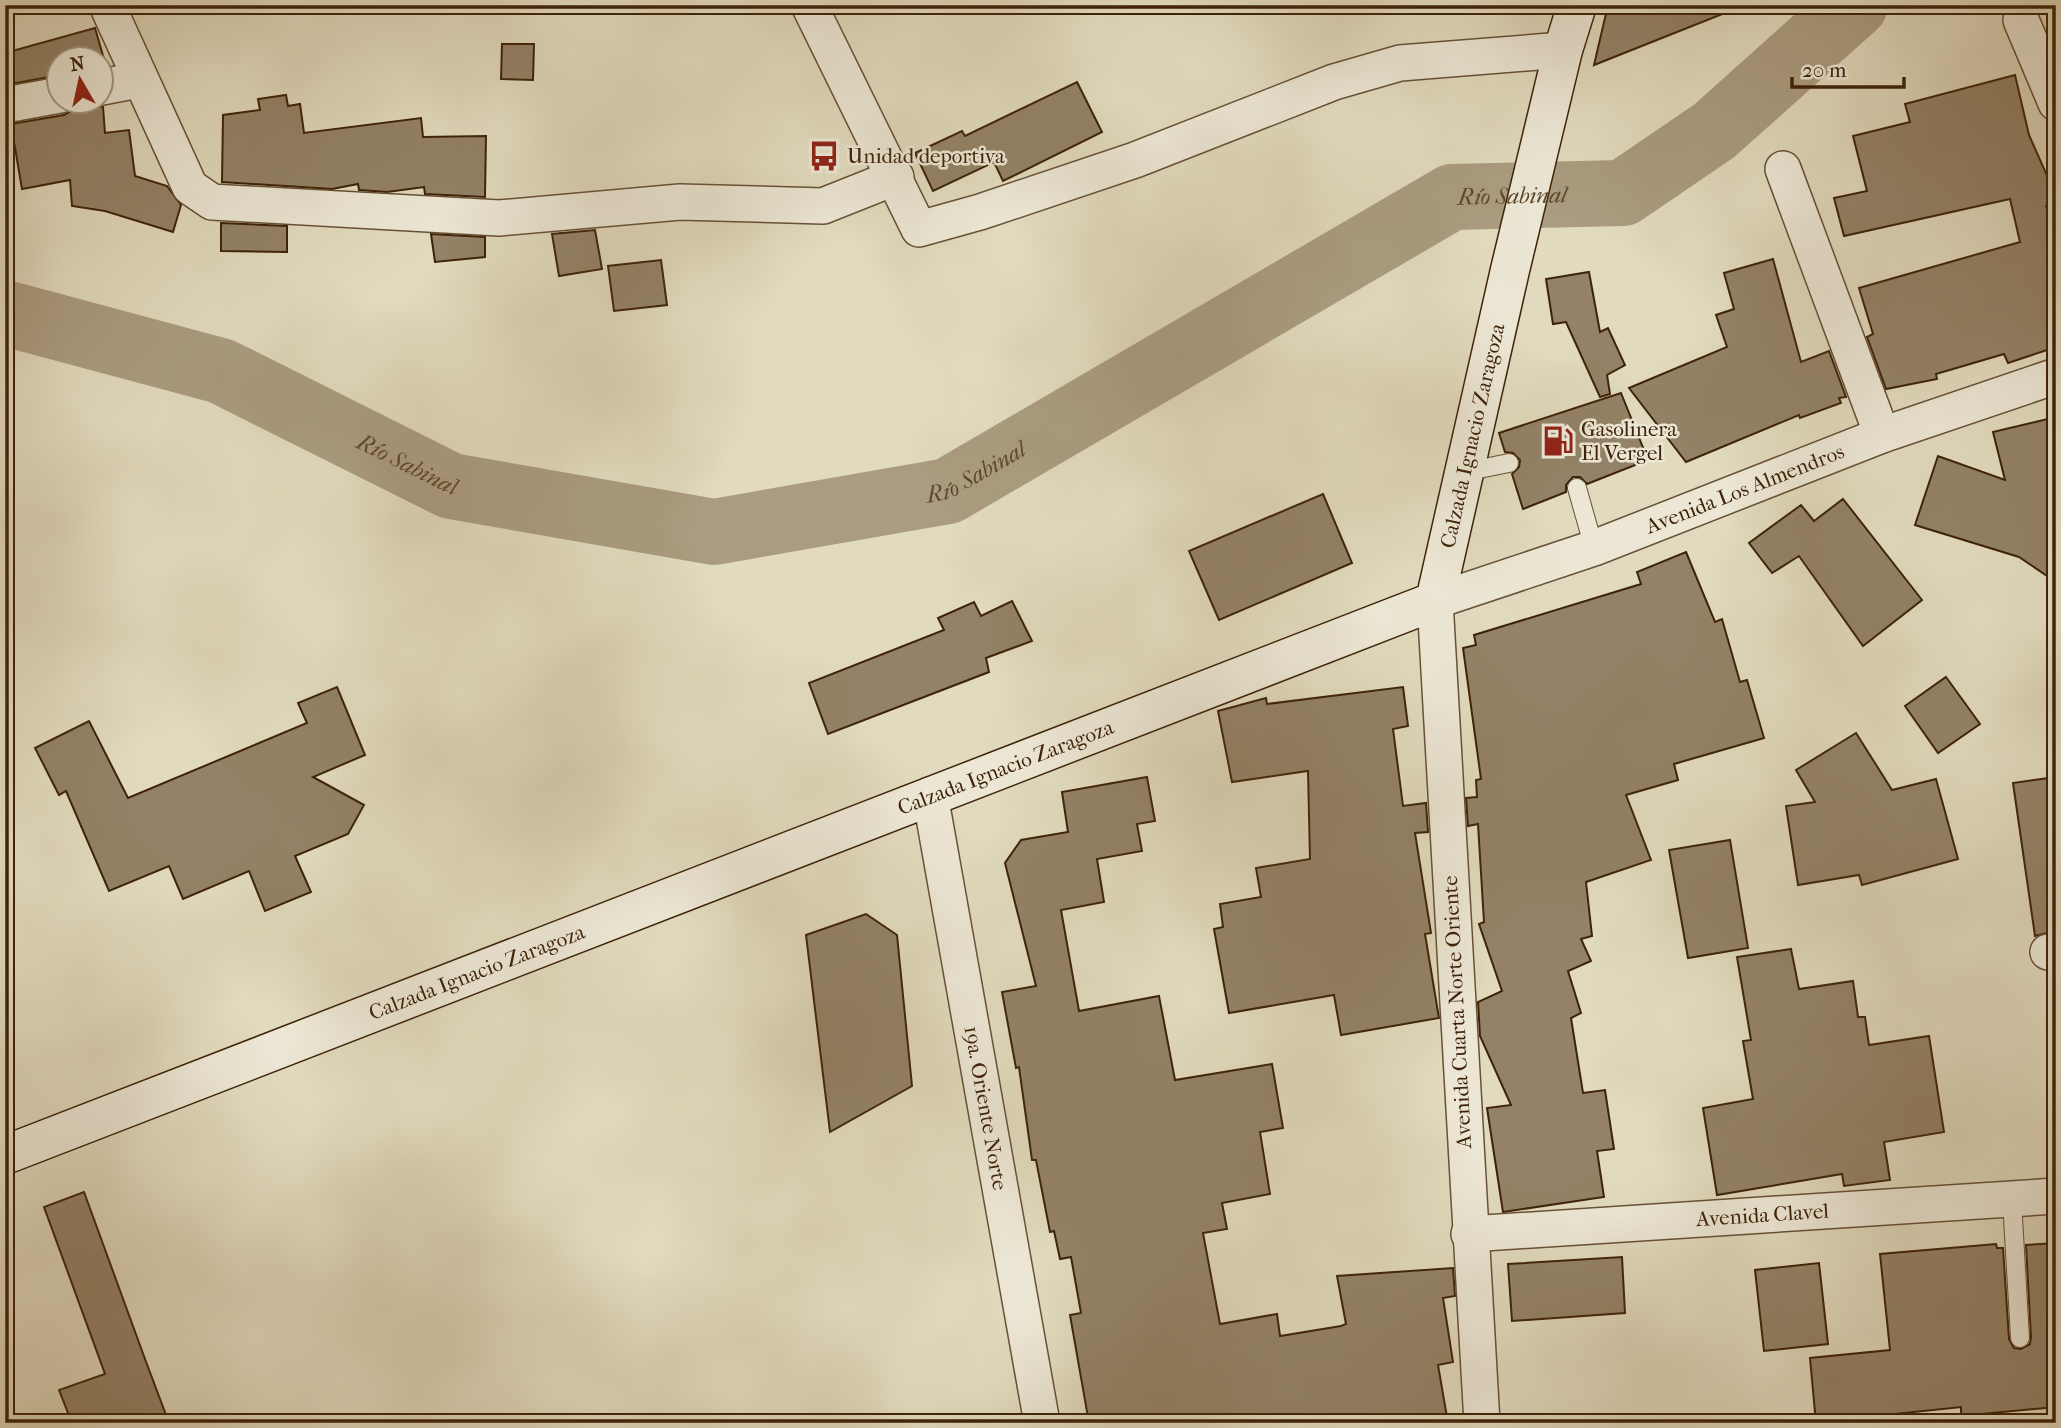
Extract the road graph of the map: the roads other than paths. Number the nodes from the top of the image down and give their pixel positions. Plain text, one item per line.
1 (107, 5) edge
2 (809, 5) edge
3 (1577, 5) edge
4 (2021, 20) dead end
5 (1563, 50) junction
6 (138, 80) junction
7 (116, 84) edge
8 (46, 98) edge
9 (2056, 103) edge
10 (5, 105) edge
11 (1783, 169) dead end
12 (896, 177) junction
13 (2056, 376) edge
14 (1882, 435) junction
15 (1509, 463) dead end
16 (1464, 472) junction
17 (1577, 488) dead end
18 (1594, 548) junction
19 (1435, 601) junction
20 (930, 795) junction
21 (5, 1155) edge
22 (2056, 1196) edge
23 (2012, 1200) junction
24 (1469, 1234) junction
25 (2020, 1338) dead end
26 (1042, 1423) edge
27 (1482, 1423) edge

1 - 6 street
2 - 12 street
3 - 5 street, Calzada Ignacio Zaragoza
4 - 9 street
5 - 12 street
5 - 16 street, Calzada Ignacio Zaragoza
6 - 7 street
6 - 12 street
8 - 10 street
11 - 14 street
13 - 14 street, Avenida Los Almendros
14 - 18 street, Avenida Los Almendros
15 - 16 lane
16 - 19 street, Calzada Ignacio Zaragoza
17 - 18 lane
18 - 19 street, Avenida Los Almendros
19 - 20 street, Calzada Ignacio Zaragoza
19 - 24 street, Avenida Cuarta Norte Oriente
20 - 21 street, Calzada Ignacio Zaragoza
20 - 26 street, 19a. Oriente Norte
22 - 23 street, Avenida Clavel
23 - 24 street, Avenida Clavel
23 - 25 lane
24 - 27 street, Avenida Cuarta Norte Oriente

